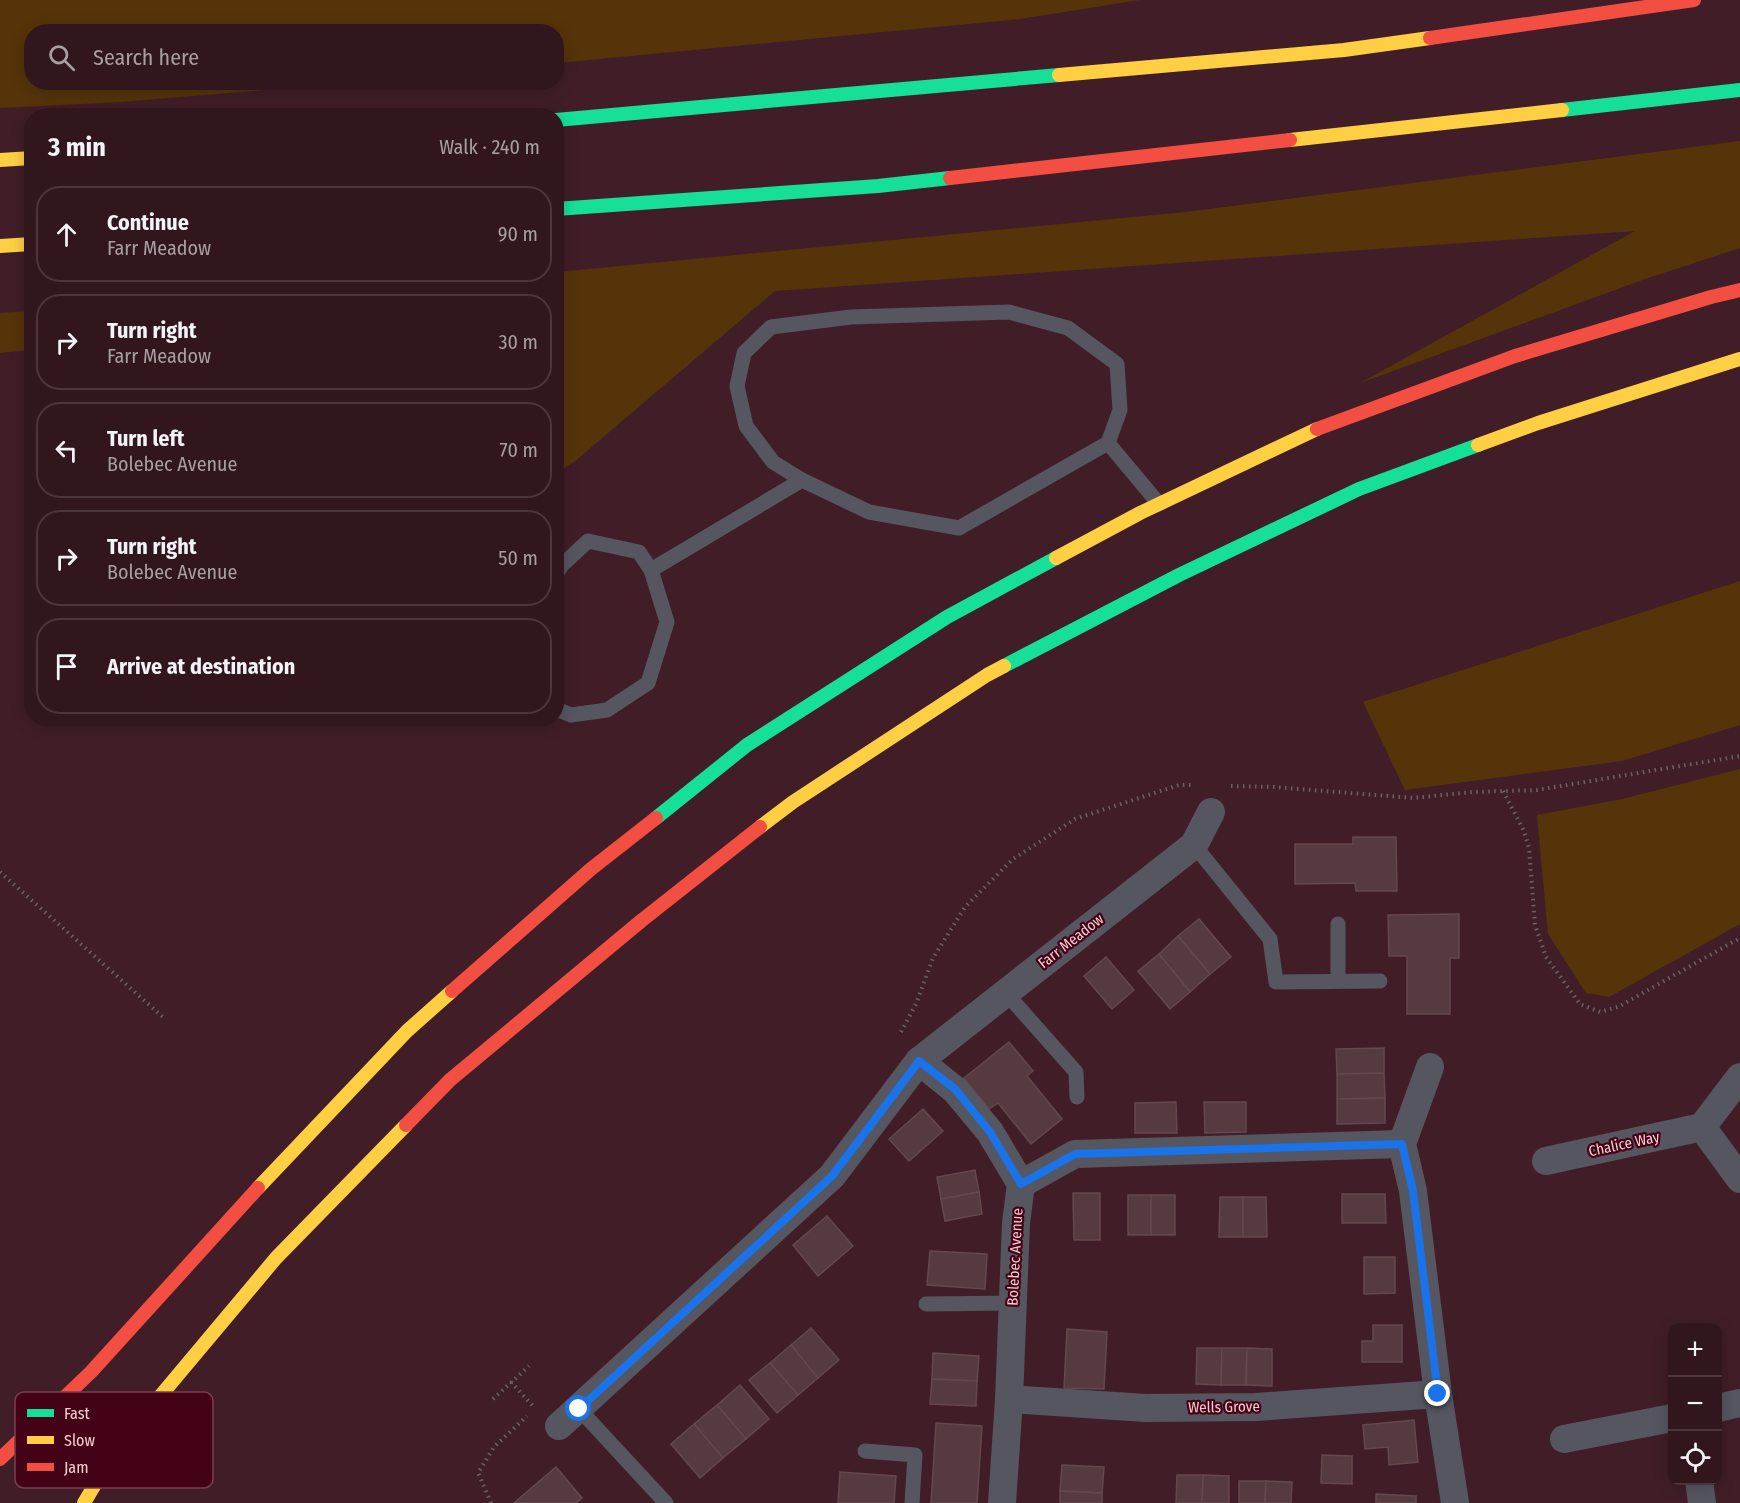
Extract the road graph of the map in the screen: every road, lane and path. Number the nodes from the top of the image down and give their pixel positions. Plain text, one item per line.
1 (1694, 0) edge
2 (1740, 90) edge
3 (564, 119) edge
4 (24, 158) edge
5 (0, 160) edge
6 (564, 208) edge
7 (24, 244) edge
8 (0, 246) edge
9 (1740, 290) edge
10 (1740, 359) edge
11 (1108, 443) junction
12 (802, 480) junction
13 (1159, 504) junction
14 (564, 563) edge
15 (651, 570) junction
16 (564, 713) edge
17 (1503, 791) dead end
18 (1211, 812) dead end
19 (1194, 844) junction
20 (0, 873) edge
21 (1338, 924) dead end
22 (1740, 938) edge
23 (1338, 981) junction
24 (1380, 981) dead end
25 (1005, 992) junction
26 (164, 1018) dead end
27 (919, 1061) junction
28 (1430, 1067) dead end
29 (1740, 1077) edge
30 (1077, 1097) dead end
31 (1702, 1127) junction
32 (1402, 1144) junction
33 (1546, 1161) dead end
34 (1740, 1179) edge
35 (1021, 1184) junction
36 (1013, 1303) junction
37 (926, 1304) dead end
38 (529, 1366) dead end
39 (511, 1382) junction
40 (70, 1392) edge
41 (164, 1392) edge
42 (1438, 1394) junction
43 (493, 1399) dead end
44 (1009, 1399) junction
45 (1740, 1403) edge
46 (1722, 1407) edge
47 (535, 1408) dead end
48 (569, 1418) joint
49 (1668, 1419) edge
50 (1564, 1439) dead end
51 (15, 1445) edge
52 (865, 1451) dead end
53 (0, 1459) edge
54 (1700, 1485) edge
55 (93, 1488) edge
56 (84, 1503) edge
57 (666, 1503) edge
58 (912, 1503) edge
59 (1002, 1503) edge
60 (1455, 1503) edge
61 (1702, 1503) edge

1 - 3 highway
2 - 6 highway
4 - 5 highway
7 - 8 highway
9 - 13 highway
10 - 41 highway
11 - 12 lane
11 - 12 lane
11 - 13 lane
12 - 15 lane
13 - 40 highway
14 - 15 lane
15 - 16 lane
17 - 22 path
18 - 19 street, Farr Meadow
19 - 23 lane
19 - 25 street, Farr Meadow
20 - 26 path
21 - 23 lane
23 - 24 lane
25 - 27 street, Farr Meadow
25 - 30 lane
27 - 35 street
27 - 48 street, Farr Meadow
28 - 32 street
29 - 31 street
31 - 33 street, Chalice Way
31 - 34 street
32 - 35 street
32 - 42 street
35 - 36 street, Bolebec Avenue
36 - 37 lane
36 - 44 street, Bolebec Avenue
38 - 39 path
39 - 43 path
39 - 47 path
42 - 44 street, Wells Grove
42 - 60 street
44 - 59 street, Bolebec Avenue
45 - 46 street
48 - 57 lane
49 - 50 street
51 - 53 highway
52 - 58 lane
54 - 61 street
55 - 56 highway

